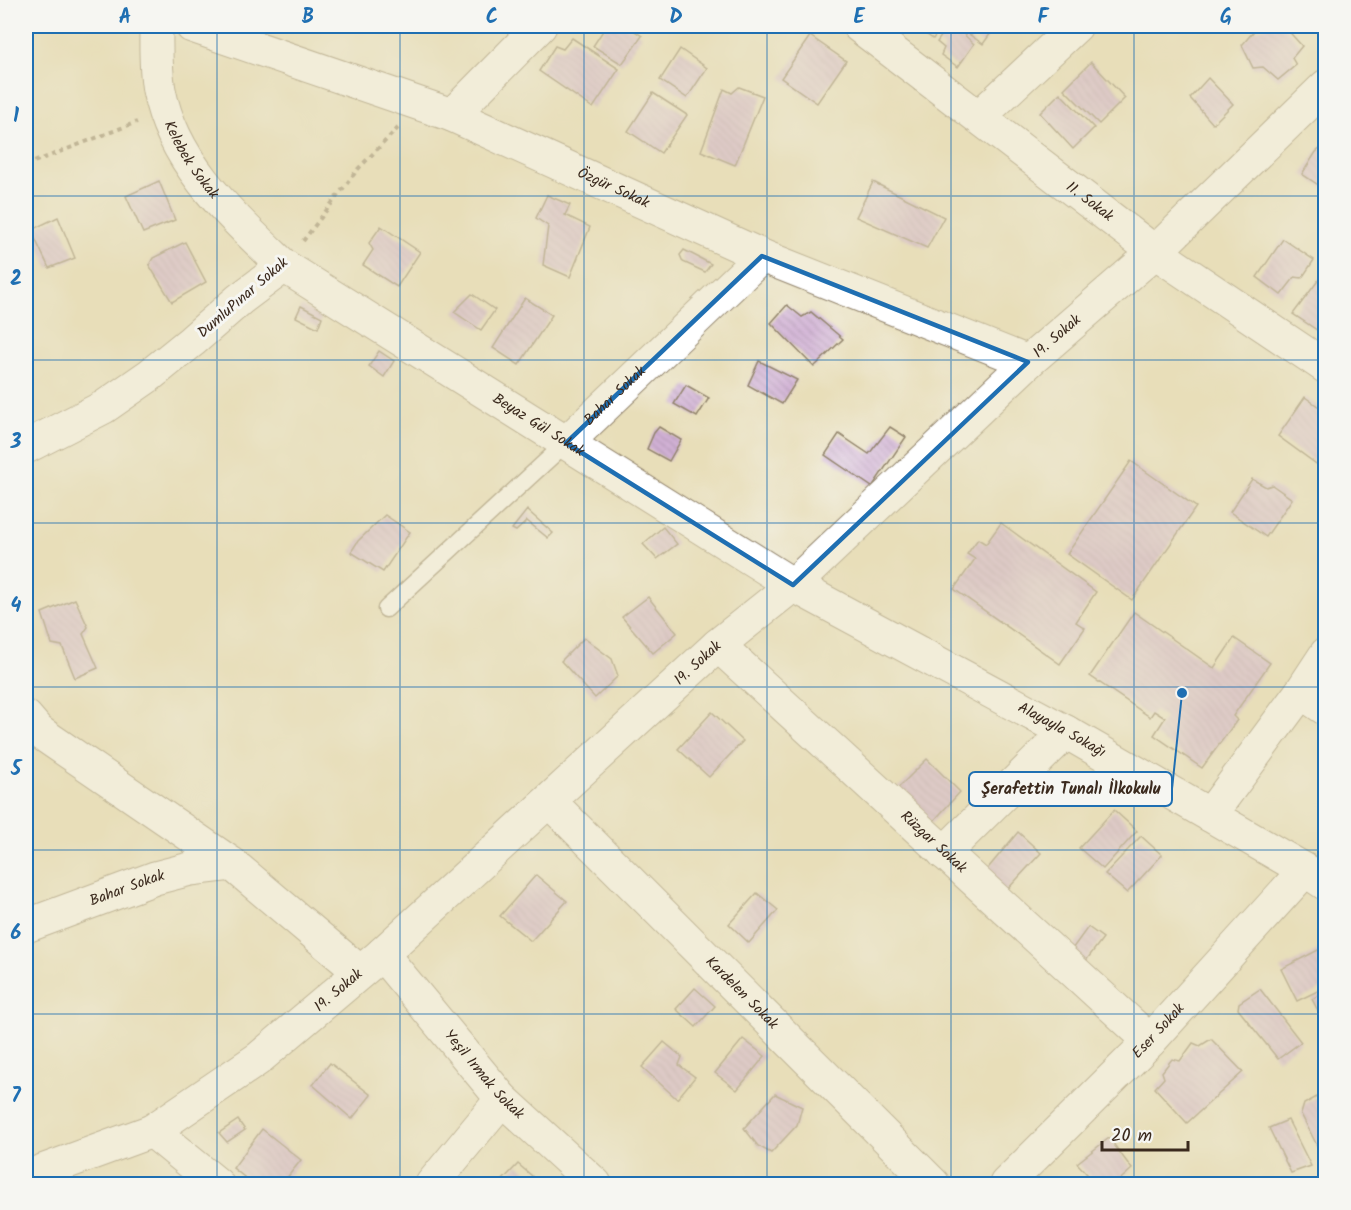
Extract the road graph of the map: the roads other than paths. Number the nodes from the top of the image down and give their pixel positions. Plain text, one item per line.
1 (156, 26) edge
2 (192, 26) edge
3 (540, 26) edge
4 (859, 26) edge
5 (1076, 26) edge
6 (1325, 88) edge
7 (438, 110) junction
8 (980, 116) junction
9 (1155, 252) junction
10 (762, 256) junction
11 (284, 266) junction
12 (1028, 362) junction
13 (1326, 367) edge
14 (567, 443) junction
15 (26, 447) edge
16 (793, 585) junction
17 (386, 609) dead end
18 (718, 645) junction
19 (1326, 654) edge
20 (1313, 700) edge
21 (26, 717) edge
22 (1066, 732) junction
23 (549, 801) junction
24 (1209, 814) junction
25 (944, 853) junction
26 (232, 864) junction
27 (1315, 877) edge
28 (26, 926) edge
29 (371, 963) junction
30 (1150, 1041) junction
31 (502, 1099) junction
32 (152, 1131) junction
33 (26, 1177) edge
34 (218, 1185) edge
35 (432, 1185) edge
36 (595, 1185) edge
37 (933, 1185) edge
38 (1006, 1185) edge

1 - 11 street, Kelebek Sokak
2 - 7 street, Özgür Sokak
3 - 7 street
4 - 8 street, 11. Sokak
5 - 8 street
6 - 9 street, 19. Sokak
7 - 10 street, Özgür Sokak
8 - 9 street, 11. Sokak
9 - 12 street, 19. Sokak
9 - 13 street, 11. Sokak
10 - 12 street, Özgür Sokak
10 - 14 street, Bahar Sokak
11 - 14 street, Beyaz Gül Sokak
11 - 15 street, DumluPınar Sokak
12 - 16 street, 19. Sokak
14 - 16 street, Beyaz Gül Sokak
14 - 17 lane, Bahar Sokak
16 - 18 street, 19. Sokak
16 - 22 street, Alayayla Sokağı
18 - 23 street, 19. Sokak
18 - 25 street, Rüzgar Sokak
19 - 20 street
20 - 24 street
21 - 26 street, Yeşil Irmak Sokak
22 - 24 street, Alayayla Sokağı
22 - 25 street
23 - 29 street, 19. Sokak
23 - 37 street, Kardelen Sokak
24 - 27 street, Alayayla Sokağı
25 - 30 street, Rüzgar Sokak
26 - 28 street, Bahar Sokak
26 - 29 street, Yeşil Irmak Sokak
27 - 30 street, Eser Sokak
29 - 31 street, Yeşil Irmak Sokak
29 - 32 street, 19. Sokak
30 - 38 street, Eser Sokak
31 - 35 street
31 - 36 street, Yeşil Irmak Sokak
32 - 33 street, 19. Sokak
32 - 34 street

